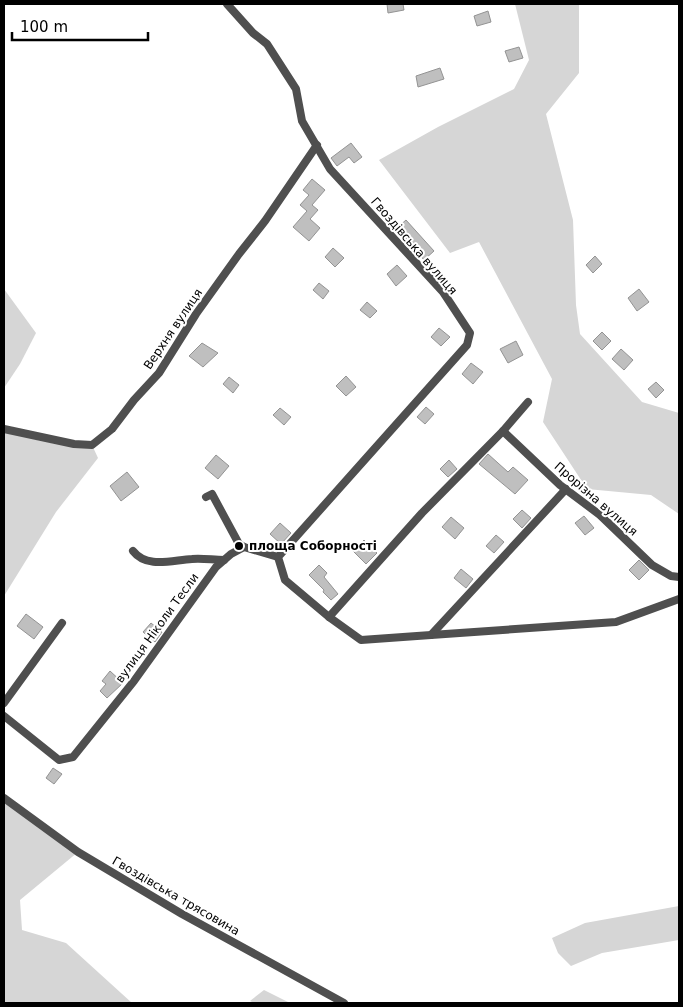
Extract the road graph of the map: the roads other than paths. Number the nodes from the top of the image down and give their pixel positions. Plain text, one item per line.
1 (227, 4) edge
2 (317, 144) junction
3 (528, 402) dead end
4 (4, 429) edge
5 (503, 431) junction
6 (566, 489) junction
7 (209, 496) dead end
8 (244, 548) junction
9 (133, 551) dead end
10 (278, 559) junction
11 (224, 560) junction
12 (679, 577) edge
13 (679, 599) edge
14 (329, 618) junction
15 (62, 623) dead end
16 (431, 635) junction
17 (4, 703) edge
18 (4, 716) edge
19 (4, 798) edge
20 (344, 1003) edge

1 - 2 street, Гвоздівська вулиця
2 - 4 street, Верхня вулиця
2 - 10 street, Гвоздівська вулиця
3 - 5 street
5 - 6 street, Прорізна вулиця
5 - 14 street
6 - 12 street, Прорізна вулиця
6 - 16 street
7 - 8 street
8 - 10 street
8 - 11 street, вулиця Ніколи Тесли
9 - 11 street
10 - 14 street
11 - 18 street, вулиця Ніколи Тесли
13 - 16 street
14 - 16 street
15 - 17 street
19 - 20 street, Гвоздівська трясовина

